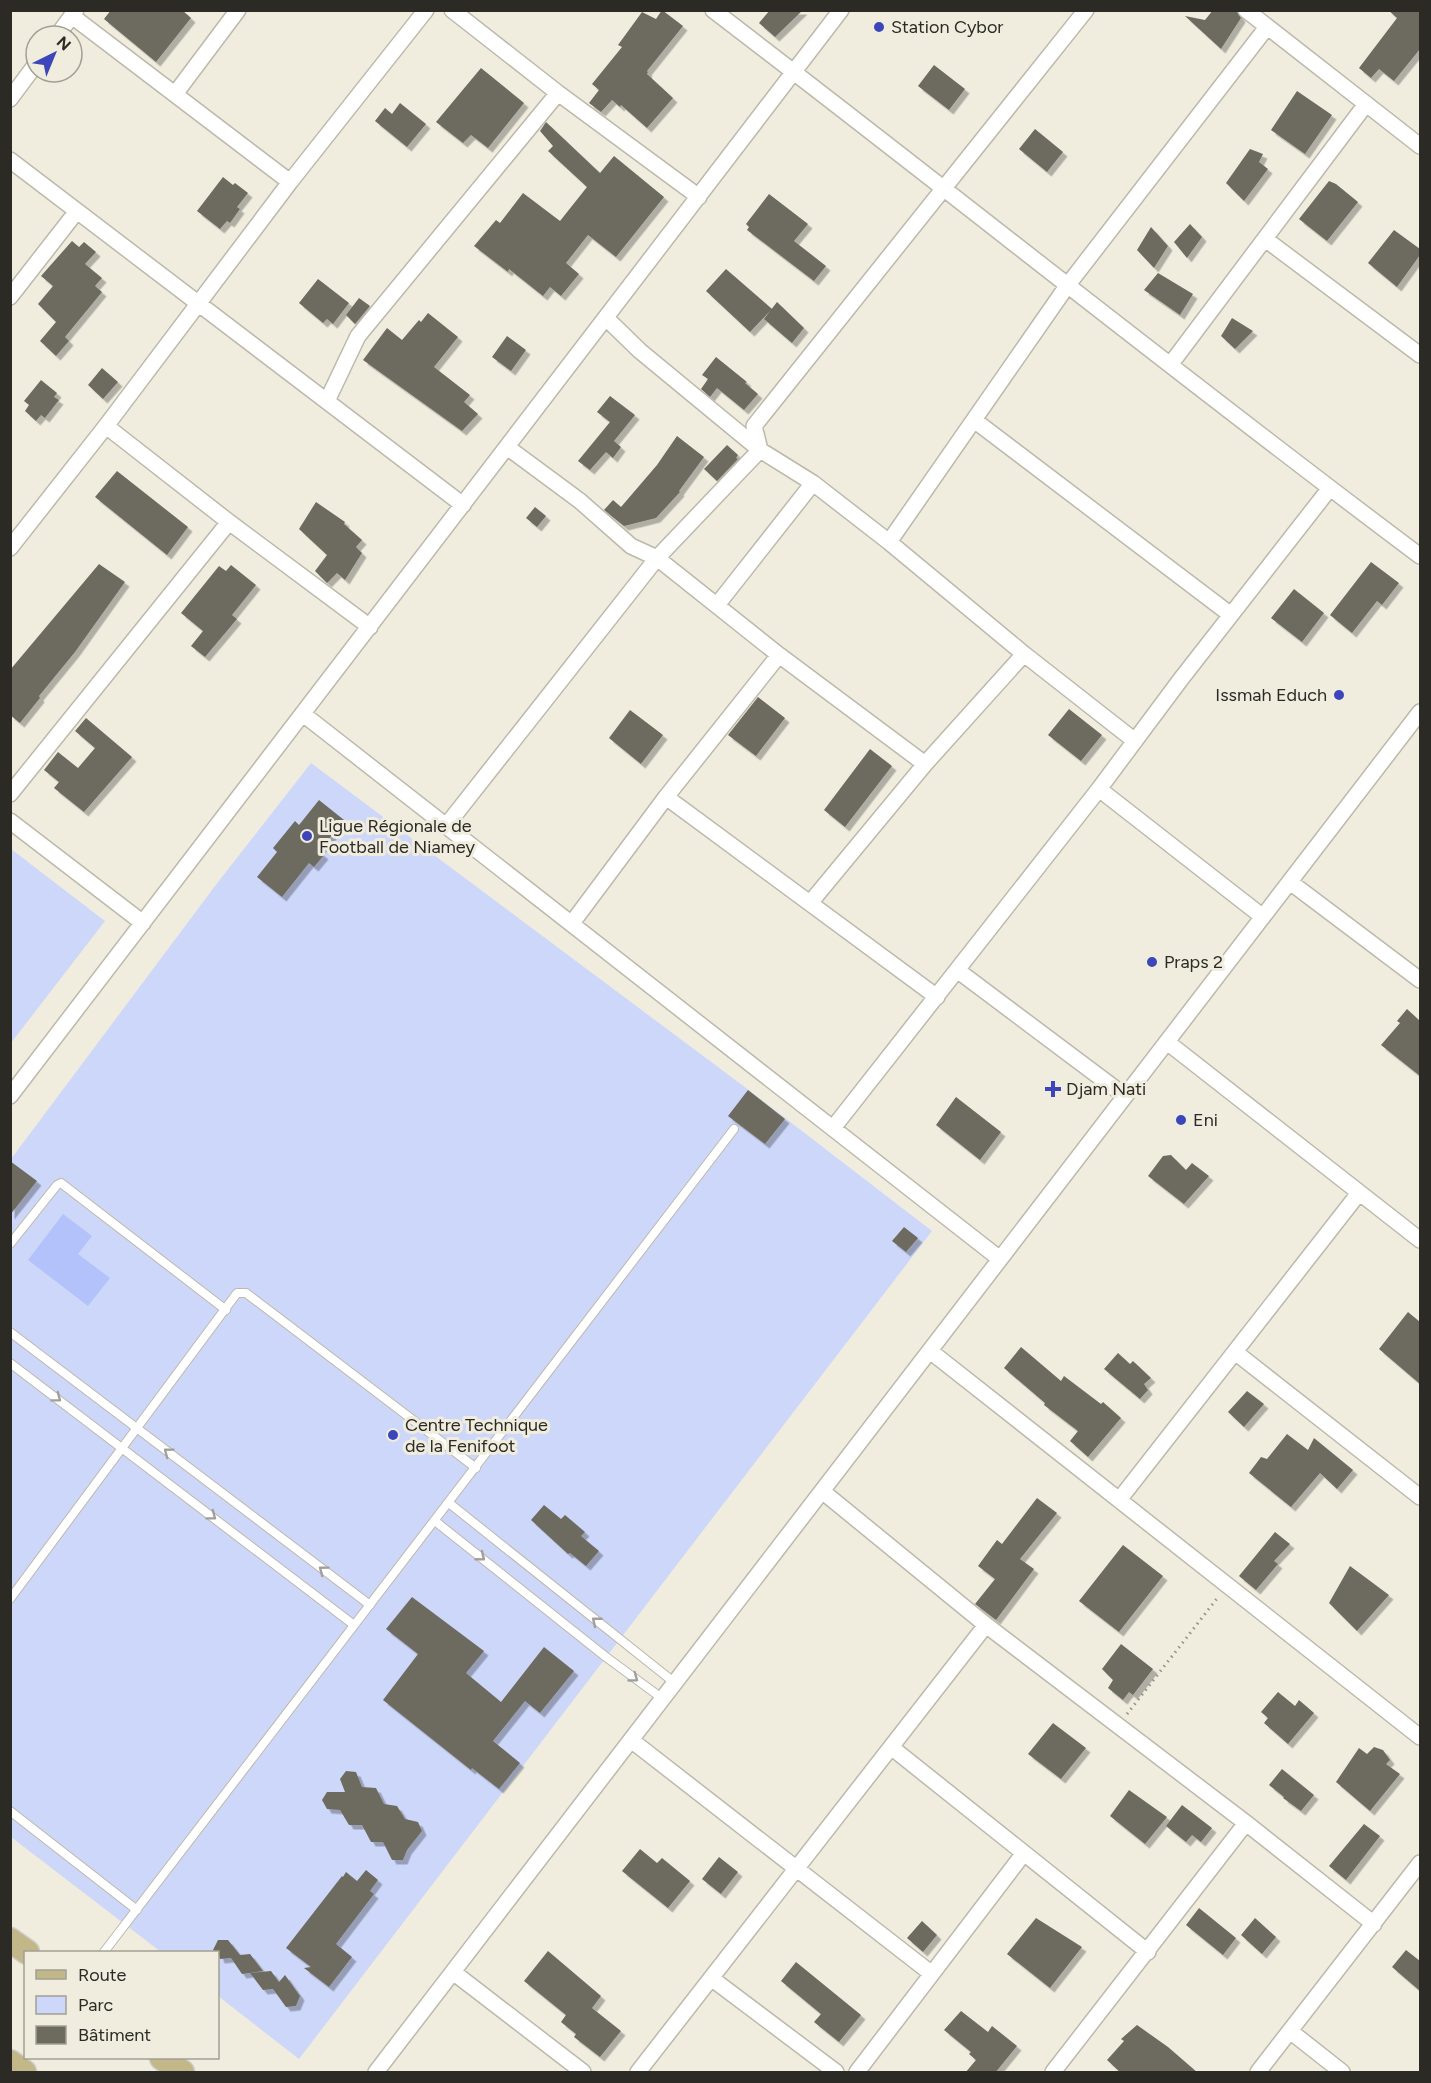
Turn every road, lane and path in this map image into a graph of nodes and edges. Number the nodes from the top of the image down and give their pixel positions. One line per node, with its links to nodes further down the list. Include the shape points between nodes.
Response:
1 (238, 10): 13 (street)
2 (426, 10): 18 (street)
3 (452, 10): 12 (street)
4 (714, 10): 10 (street)
5 (842, 10): 10 (street)
6 (1086, 10): 19 (street)
7 (1246, 10): 9 (street)
8 (74, 13): 13 (street)
9 (1267, 27): 15 (street); 23 (street)
10 (794, 72): 19 (street); 20 (street)
11 (24, 80): 14 (street)
12 (558, 93): 20 (street); 29 (street, via 358,336)
13 (175, 94): 18 (street)
14 (10, 99)
15 (1366, 104): 16 (street); 22 (street)
16 (1420, 146)
17 (10, 160): 21 (street)
18 (290, 182): 25 (street)
19 (944, 189): 23 (street); 33 (street, via 754,426)
20 (699, 197): 26 (street)
21 (77, 211): 24 (street); 25 (street)
22 (1265, 238): 27 (street); 28 (street)
23 (1067, 286): 28 (street); 30 (street)
24 (10, 297)
25 (199, 304): 29 (street); 31 (street)
26 (606, 318): 32 (street); 33 (street)
27 (1420, 355)
28 (1170, 365): 35 (street)
29 (327, 401): 36 (street)
30 (974, 420): 38 (street); 43 (street)
31 (106, 426): 37 (street); 39 (street)
32 (507, 447): 36 (street); 41 (street, via 580,501 631,546)
33 (760, 450): 34 (street); 41 (street)
34 (813, 483): 38 (street); 42 (street)
35 (1330, 488): 40 (street); 43 (street)
36 (463, 505): 44 (street)
37 (229, 522): 44 (street); 52 (street)
38 (889, 542): 45 (street)
39 (10, 549)
40 (1420, 556)
41 (657, 558): 42 (street); 55 (street)
42 (717, 606): 46 (street)
43 (1231, 615): 49 (street)
44 (370, 627): 48 (street)
45 (1024, 654): 49 (street); 50 (street)
46 (779, 655): 50 (street); 53 (street)
47 (1420, 712): 56 (street)
48 (303, 714): 55 (street); 59 (street)
49 (1135, 741): 51 (street)
50 (925, 764): 57 (street)
51 (1099, 789): 58 (street); 61 (street)
52 (10, 794)
53 (666, 797): 57 (street); 60 (street)
54 (10, 821): 59 (street)
55 (446, 826): 60 (street)
56 (1290, 882): 58 (street); 62 (street)
57 (810, 903): 63 (street)
58 (1263, 917): 64 (street)
59 (143, 923): 65 (street)
60 (572, 923): 67 (street)
61 (957, 970): 63 (street); 66 (street)
62 (1420, 980)
63 (937, 997): 67 (street)
64 (1167, 1042): 66 (street); 69 (street)
65 (10, 1096)
66 (1125, 1096): 72 (street)
67 (833, 1128): 72 (street)
68 (734, 1129): 80 (lane)
69 (1359, 1192): 70 (street); 76 (street)
70 (1420, 1240)
71 (10, 1245): 73 (lane, via 61,1183)
72 (1000, 1259): 75 (street)
73 (226, 1310): 78 (lane); 80 (lane, via 237,1293 246,1293)
74 (10, 1332): 78 (lane)
75 (930, 1351): 81 (street); 83 (street)
76 (1235, 1352): 82 (street); 83 (street)
77 (10, 1363): 79 (lane, one-way to 79)
78 (138, 1429): 79 (lane); 88 (lane, one-way to 78)
79 (123, 1449): 87 (lane); 89 (lane, one-way to 89)
80 (476, 1468): 84 (lane)
81 (822, 1491): 90 (street); 91 (street)
82 (1420, 1497)
83 (1119, 1500): 86 (street)
84 (449, 1503): 85 (lane); 91 (lane, one-way to 84)
85 (435, 1521): 88 (lane); 92 (lane, one-way to 92)
86 (1227, 1585): 93 (path); 94 (street)
87 (10, 1599)
88 (370, 1605): 89 (lane)
89 (354, 1625): 102 (lane)
90 (986, 1625): 93 (street); 96 (street)
91 (675, 1683): 92 (street)
92 (663, 1699): 95 (street)
93 (1118, 1726): 98 (street)
94 (1420, 1737)
95 (631, 1740): 101 (street); 108 (street)
96 (891, 1748): 99 (street); 101 (street)
97 (10, 1811): 102 (lane)
98 (1246, 1823): 103 (street); 107 (street)
99 (1024, 1853): 107 (street); 109 (street)
100 (1420, 1863): 103 (street)
101 (797, 1868): 109 (street); 110 (street)
102 (137, 1910): 106 (lane)
103 (1374, 1924): 111 (street)
104 (10, 1940): 105 (main road)
105 (24, 1951)
106 (106, 1951)
107 (1148, 1952): 121 (street)
108 (453, 1972): 114 (street); 117 (street)
109 (932, 1974): 120 (street)
110 (711, 1978): 118 (street); 119 (street)
111 (1290, 2031): 122 (street); 123 (street)
112 (163, 2059): 116 (main road)
113 (10, 2062): 115 (main road)
114 (378, 2072)
115 (24, 2073)
116 (182, 2073)
117 (583, 2073)
118 (638, 2073)
119 (836, 2073)
120 (857, 2073)
121 (1053, 2073)
122 (1258, 2073)
123 (1342, 2073)

